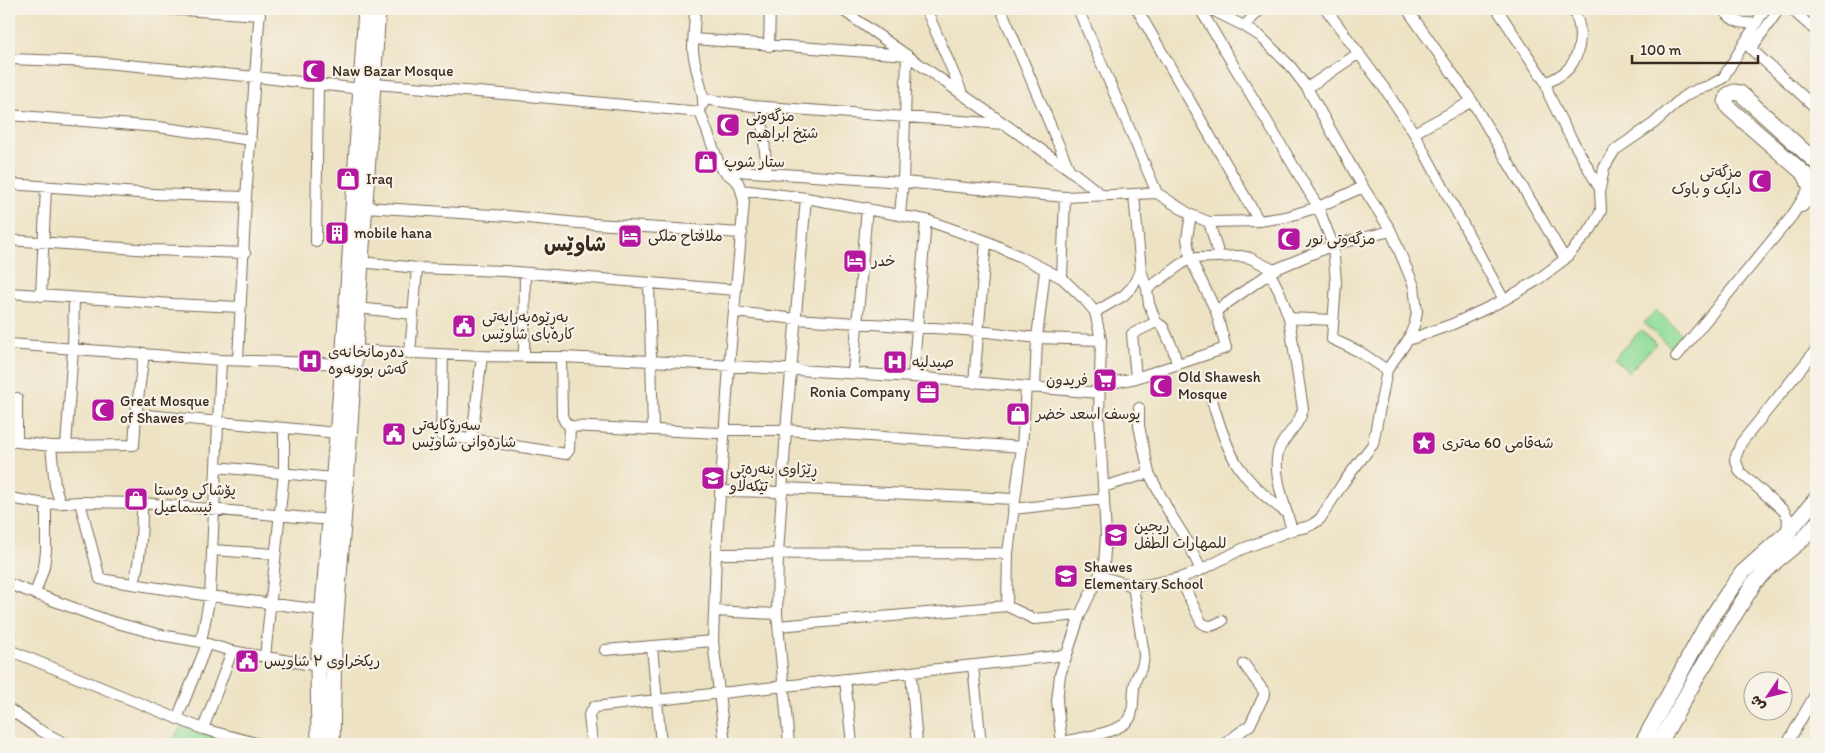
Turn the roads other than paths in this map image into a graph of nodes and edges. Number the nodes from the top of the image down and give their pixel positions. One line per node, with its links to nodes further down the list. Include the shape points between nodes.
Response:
1 (167, 9): 22 (street)
2 (366, 9): 34 (street)
3 (378, 9): 34 (street)
4 (695, 9): 26 (street)
5 (770, 9): 27 (street)
6 (926, 9): 36 (street)
7 (1001, 9): 49 (street)
8 (1078, 9): 59 (street)
9 (1137, 9): 73 (street)
10 (1200, 9): 67 (street)
11 (1210, 9): 24 (street)
12 (1261, 9): 24 (street)
13 (1326, 9): 28 (street)
14 (1408, 9): 38 (street)
15 (1497, 9): 32 (street)
16 (1572, 9): 32 (street, via 1580,28 1577,52 1569,68)
17 (1724, 9): 23 (street, via 1737,22)
18 (1766, 9): 23 (street)
19 (1779, 9): 40 (street, via 1751,49)
20 (1791, 9): 25 (street)
21 (846, 10): 29 (street)
22 (260, 12): 31 (street)
23 (1756, 23): 57 (street, via 1723,78 1684,97 1654,124 1615,150 1604,168)
24 (1244, 26): 35 (street, via 1275,50)
25 (1816, 31)
26 (694, 38): 27 (street); 37 (street, via 693,50)
27 (770, 46): 29 (street)
28 (1359, 53): 35 (street); 45 (street)
29 (907, 55): 36 (street); 43 (street)
30 (9, 59): 31 (street, via 94,62)
31 (256, 77): 33 (street); 46 (street)
32 (1546, 83): 57 (street, via 1562,122)
33 (318, 85): 34 (street); 80 (street)
34 (367, 87): 41 (street, via 516,95); 66 (street); 123 (street)
35 (1307, 88): 56 (street)
36 (963, 95): 44 (street)
37 (704, 99): 39 (street); 41 (street)
38 (1472, 101): 45 (street); 85 (street)
39 (761, 107): 43 (street); 51 (street)
40 (1816, 108)
41 (700, 112): 48 (street)
42 (9, 115): 46 (street)
43 (904, 117): 44 (street); 52 (street)
44 (1004, 124): 49 (street)
45 (1414, 134): 99 (street)
46 (251, 140): 63 (street)
47 (1816, 162): 50 (street, via 1740,93 1728,95 1726,102 1729,108)
48 (721, 170): 51 (street); 58 (street, via 738,182)
49 (1070, 170): 60 (street)
50 (1800, 170): 54 (street); 71 (street, via 1807,192)
51 (767, 173): 52 (street)
52 (903, 182): 65 (street); 69 (street)
53 (9, 184): 55 (street)
54 (1816, 184)
55 (46, 187): 63 (street); 79 (street)
56 (1363, 187): 67 (street); 75 (street)
57 (1600, 189): 85 (street, via 1601,211)
58 (742, 190): 64 (street); 76 (street)
59 (1157, 193): 61 (street); 70 (street)
60 (1102, 195): 61 (street); 65 (street)
61 (1134, 195): 89 (street)
62 (1816, 196): 71 (street)
63 (246, 197): 82 (street)
64 (806, 198): 68 (street); 107 (street)
65 (1065, 198): 92 (street)
66 (365, 207): 76 (street); 86 (street)
67 (1318, 207): 73 (street); 81 (street)
68 (867, 208): 69 (street); 109 (street)
69 (900, 215): 72 (street)
70 (1191, 215): 74 (street); 84 (street, via 1187,238)
71 (1792, 216): 126 (street)
72 (926, 220): 78 (street); 111 (street)
73 (1259, 221): 74 (street)
74 (1209, 222): 83 (street)
75 (1391, 231): 81 (street); 115 (street, via 1417,300 1415,323)
76 (742, 232): 95 (street)
77 (9, 240): 79 (street)
78 (986, 241): 88 (street); 112 (street)
79 (43, 242): 82 (street); 97 (street)
80 (316, 242)
81 (1333, 245): 90 (street); 108 (street, via 1336,283)
82 (245, 253): 100 (street)
83 (1219, 256): 84 (street); 90 (street, via 1250,258)
84 (1190, 258): 94 (street); 102 (street)
85 (1565, 259): 99 (street)
86 (361, 262): 87 (street); 101 (street)
87 (417, 268): 91 (street); 105 (street)
88 (1045, 270): 92 (street); 113 (street)
89 (1141, 270): 94 (street); 104 (street, via 1123,296)
90 (1272, 272): 102 (street); 106 (street)
91 (525, 273): 93 (street); 124 (street)
92 (1062, 278): 104 (street)
93 (649, 284): 95 (street); 129 (street)
94 (1147, 289): 110 (street, via 1148,304)
95 (736, 290): 103 (street)
96 (9, 294): 97 (street)
97 (41, 296): 98 (street)
98 (74, 298): 100 (street); 117 (street)
99 (1504, 300): 115 (street, via 1453,324)
100 (240, 307): 128 (street)
101 (358, 308): 105 (street); 123 (street)
102 (1216, 310): 130 (street, via 1226,348)
103 (735, 312): 107 (street); 131 (street)
104 (1095, 312): 114 (street)
105 (413, 314): 120 (street)
106 (1289, 318): 108 (street); 173 (street, via 1303,409 1279,450 1277,468)
107 (796, 319): 109 (street); 132 (street)
108 (1333, 320): 133 (street, via 1332,339)
109 (856, 322): 111 (street); 134 (street)
110 (1156, 322): 130 (street, via 1163,327); 136 (street, via 1132,334)
111 (918, 327): 112 (street); 135 (street)
112 (979, 331): 113 (street); 137 (street)
113 (1037, 338): 114 (street); 138 (street)
114 (1101, 340): 139 (street)
115 (1408, 340): 133 (street)
116 (9, 344): 117 (street)
117 (73, 349): 119 (street); 154 (street)
118 (1816, 350): 163 (street, via 1738,450 1736,459 1740,472)
119 (144, 353): 127 (street); 143 (street)
120 (410, 353): 121 (street); 123 (street)
121 (443, 355): 122 (street); 151 (street, via 441,435)
122 (482, 356): 124 (street); 151 (street)
123 (349, 357): 128 (street); 150 (street); 223 (street, via 335,625)
124 (524, 357): 125 (street)
125 (562, 357): 129 (street); 145 (street, via 562,416)
126 (1676, 357)
127 (221, 360): 128 (street); 144 (street)
128 (238, 360)
129 (651, 361): 131 (street); 147 (street)
130 (1177, 364): 136 (street)
131 (729, 366): 132 (street); 148 (street)
132 (790, 370): 134 (street); 149 (street)
133 (1387, 370): 177 (street, via 1372,444 1320,519 1307,527)
134 (853, 373): 135 (street)
135 (912, 377): 137 (street)
136 (1136, 378): 139 (street)
137 (974, 383): 138 (street)
138 (1031, 388): 139 (street); 155 (street)
139 (1100, 389): 160 (street, via 1098,416)
140 (18, 398): 152 (street)
141 (1212, 400): 173 (street, via 1221,431 1239,468 1266,498)
142 (1139, 408): 158 (street, via 1139,426)
143 (136, 414): 144 (street); 154 (street, via 134,446)
144 (218, 422): 146 (street); 156 (street)
145 (570, 426): 147 (street); 151 (street, via 566,454)
146 (284, 428): 150 (street); 157 (street)
147 (654, 429): 148 (street, via 719,433)
148 (726, 430): 149 (street); 161 (street)
149 (786, 430): 155 (street); 162 (street)
150 (337, 433): 159 (street)
151 (471, 439)
152 (13, 442): 153 (street)
153 (51, 446): 154 (street); 166 (street)
154 (66, 446)
155 (1022, 447): 171 (street)
156 (216, 467): 157 (street); 172 (street)
157 (284, 473): 159 (street); 174 (street)
158 (1149, 473): 160 (street); 184 (street)
159 (333, 478): 175 (street)
160 (1103, 487): 165 (street)
161 (720, 490): 162 (street); 182 (street)
162 (783, 490): 171 (street); 183 (street)
163 (1765, 494): 169 (street, via 1792,511 1802,511); 178 (street, via 1787,515)
164 (9, 498): 170 (street)
165 (1104, 499): 171 (street); 185 (street, via 1106,535)
166 (60, 502): 167 (street); 170 (street)
167 (80, 502): 168 (street); 187 (street, via 100,578)
168 (142, 503): 172 (street); 187 (street, via 142,545)
169 (1814, 503): 178 (street)
170 (46, 504): 190 (street, via 44,568)
171 (1013, 504): 180 (street)
172 (214, 509): 174 (street); 179 (street)
173 (1288, 513): 177 (street)
174 (280, 516): 175 (street); 181 (street)
175 (330, 520): 196 (street)
176 (1815, 529): 193 (street, via 1764,572)
177 (1292, 530): 184 (street, via 1242,549)
178 (1786, 534): 191 (street, via 1743,572)
179 (212, 550): 181 (street); 192 (street)
180 (1008, 553): 183 (street); 195 (street)
181 (275, 554): 194 (street)
182 (716, 554): 183 (street); 197 (street)
183 (778, 554): 198 (street)
184 (1201, 570): 186 (street)
185 (1100, 576): 189 (street); 199 (street)
186 (1180, 578): 189 (street); 200 (street, via 1201,622 1210,627)
187 (134, 583): 192 (street)
188 (9, 584): 190 (street)
189 (1133, 586): 225 (street, via 1144,665 1136,680 1130,717 1114,730)
190 (35, 594): 203 (street, via 106,620)
191 (1727, 594): 193 (street, via 1714,621 1717,627 1723,626); 207 (street)
192 (210, 596): 194 (street); 203 (street)
193 (1743, 602): 211 (street)
194 (272, 604): 196 (street); 210 (street)
195 (1007, 606): 199 (street, via 1034,619); 201 (street)
196 (322, 610): 213 (street)
197 (714, 611): 198 (street); 202 (street)
198 (777, 614): 201 (street)
199 (1080, 615): 209 (street)
200 (1222, 620)
201 (778, 626): 217 (street)
202 (713, 641): 204 (street); 218 (street)
203 (204, 643): 208 (street); 222 (street)
204 (652, 647): 206 (street); 220 (street)
205 (9, 650): 222 (street)
206 (605, 650)
207 (1693, 650): 211 (street, via 1704,638 1711,636 1713,640); 238 (street)
208 (232, 651): 210 (street); 224 (street)
209 (1066, 655): 214 (street); 225 (street, via 1056,701)
210 (265, 657): 213 (street)
211 (1707, 660): 239 (street)
212 (1244, 664): 237 (street, via 1265,693 1250,725)
213 (318, 666): 223 (street)
214 (972, 666): 215 (street); 236 (street)
215 (911, 673): 216 (street); 235 (street)
216 (845, 679): 217 (street); 234 (street)
217 (784, 686): 218 (street); 233 (street)
218 (720, 692): 220 (street); 232 (street)
219 (1816, 693): 240 (street)
220 (657, 700): 230 (street, via 594,707 589,715); 231 (street)
221 (9, 709): 226 (street)
222 (178, 719): 224 (street)
223 (325, 723): 228 (street); 229 (street)
224 (203, 730): 227 (street)
225 (1062, 743)
226 (66, 744)
227 (260, 744)
228 (319, 744)
229 (332, 744)
230 (592, 744)
231 (661, 744)
232 (725, 744)
233 (790, 744)
234 (852, 744)
235 (917, 744)
236 (981, 744)
237 (1224, 744)
238 (1642, 744)
239 (1659, 744)
240 (1787, 744)

